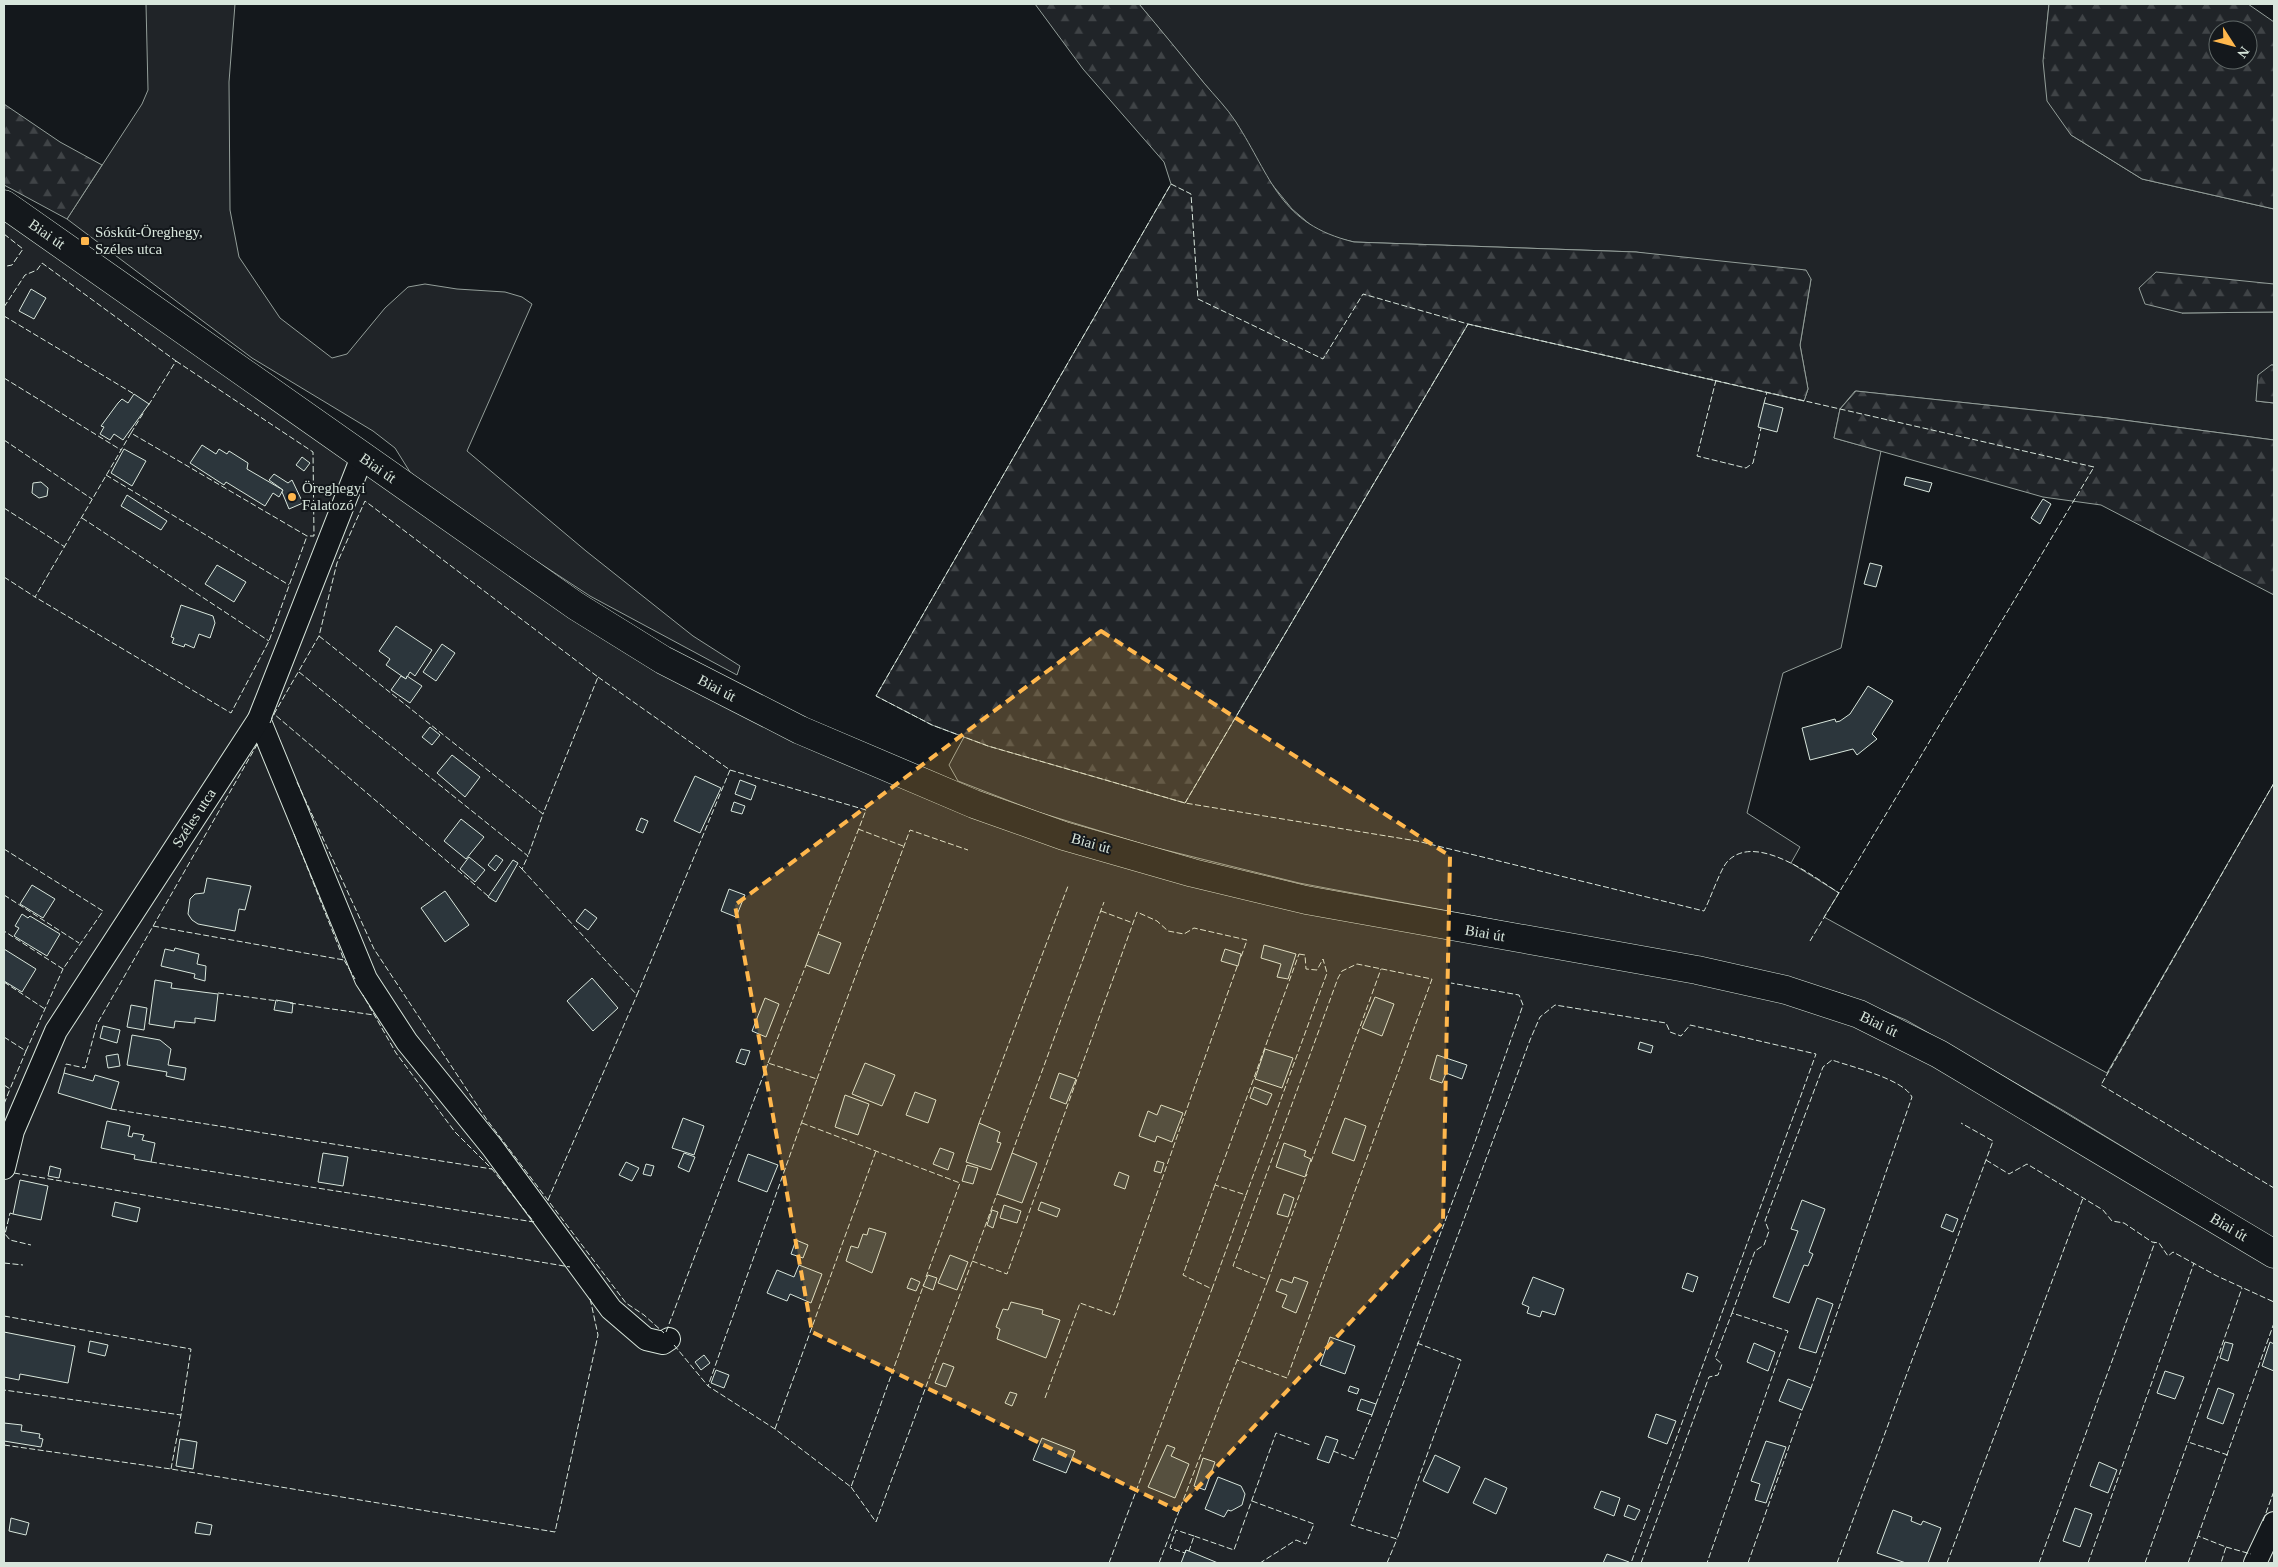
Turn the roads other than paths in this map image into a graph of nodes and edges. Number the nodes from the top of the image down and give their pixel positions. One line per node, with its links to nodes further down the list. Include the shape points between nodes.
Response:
1 (4, 204): 2 (main road, Biai út)
2 (362, 457): 3 (street, Széles utca); 5 (main road, Biai út, via 576,606 663,660 800,730 974,804 1064,836 1174,868 1306,900 1698,970 1786,990 1859,1014 1939,1054)
3 (258, 719): 4 (street, Széles utca, via 56,1031 14,1131); 6 (street, via 366,979 407,1042 523,1188 611,1309 646,1339 663,1343)
4 (4, 1168)
5 (2274, 1254)
6 (669, 1339)
7 (2274, 1523): 8 (street)
8 (2255, 1563)

